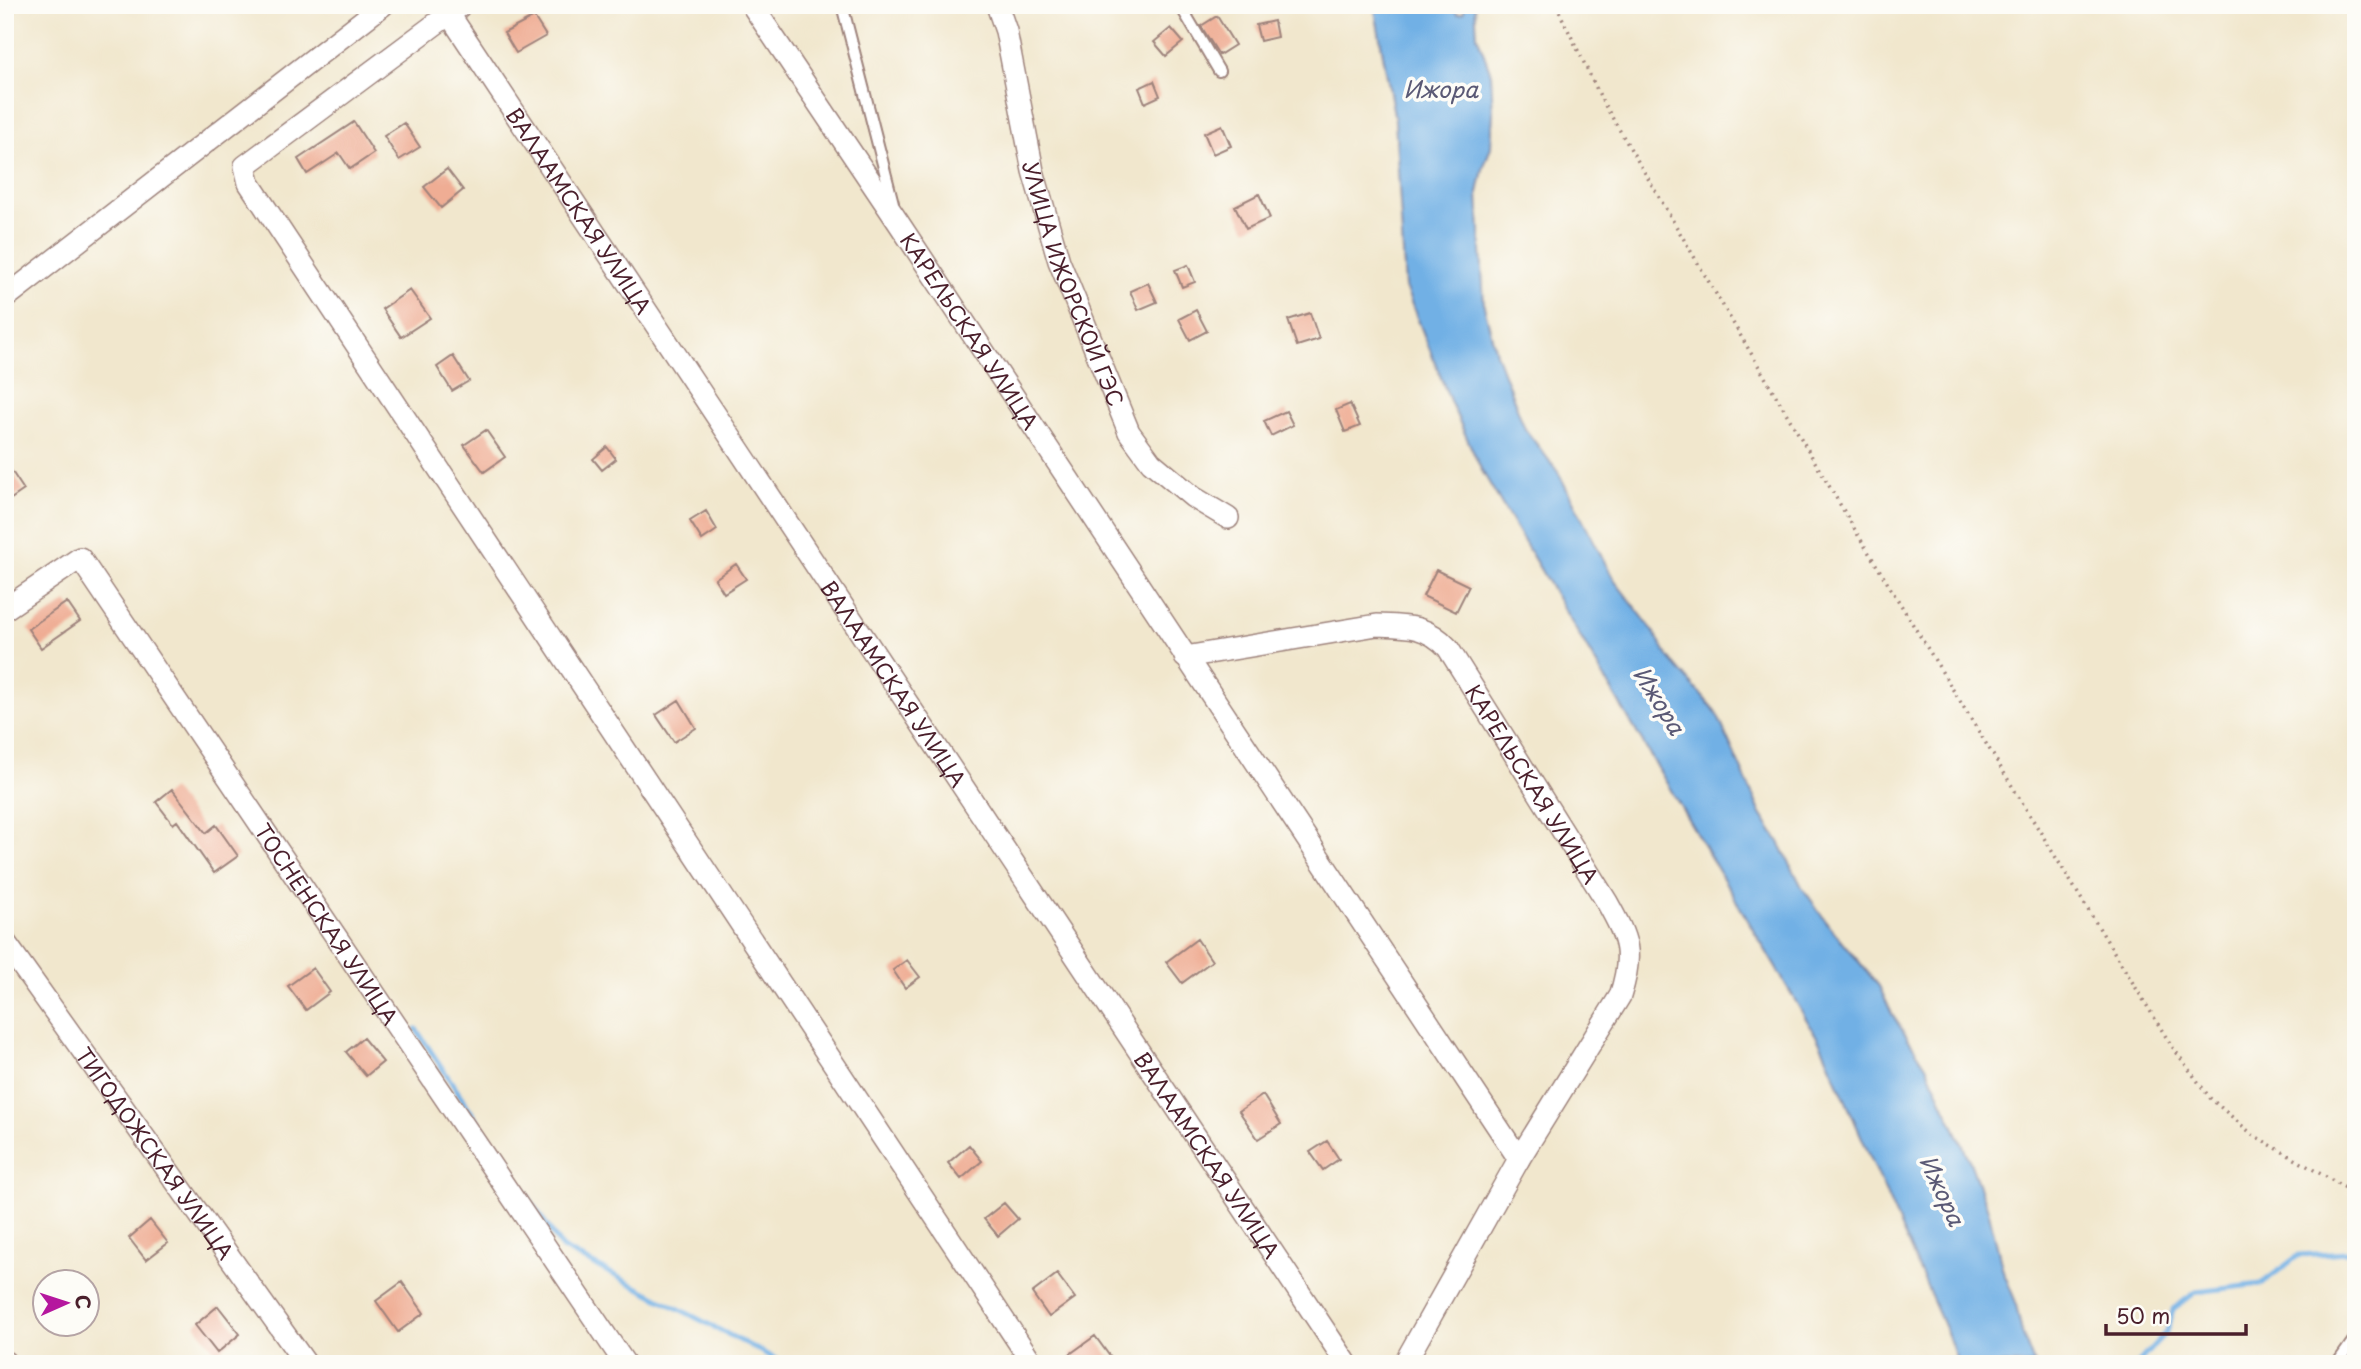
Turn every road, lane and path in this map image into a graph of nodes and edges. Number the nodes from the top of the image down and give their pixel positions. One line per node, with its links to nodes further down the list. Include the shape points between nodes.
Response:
1 (383, 5): 10 (street)
2 (752, 5): 9 (street, КАРЕЛЬСКАЯ УЛИЦА)
3 (842, 5): 9 (lane)
4 (998, 5): 11 (street, УЛИЦА ИЖОРСКОЙ ГЭС, via 1059,261 1129,432 1151,462 1193,497)
5 (1180, 5): 8 (lane)
6 (1556, 5): 16 (path, via 1603,102 1850,523 2171,1045 2210,1098 2253,1135)
7 (455, 10): 20 (street, via 245,166 249,183); 21 (street, ВАЛААМСКАЯ УЛИЦА)
8 (1219, 71)
9 (898, 222): 13 (street, КАРЕЛЬСКАЯ УЛИЦА)
10 (5, 298)
11 (1228, 517)
12 (5, 609): 19 (street, ТОСНЕНСКАЯ УЛИЦА, via 80,558)
13 (1185, 657): 15 (street, КАРЕЛЬСКАЯ УЛИЦА); 15 (street, КАРЕЛЬСКАЯ УЛИЦА, via 1377,625 1423,629 1448,648 1607,902 1625,933 1629,955 1620,996)
14 (5, 942): 18 (street, ТИГОДОЖСКАЯ УЛИЦА)
15 (1519, 1159): 22 (street, КАРЕЛЬСКАЯ УЛИЦА)
16 (2356, 1194)
17 (2356, 1337): 23 (lane)
18 (306, 1364)
19 (625, 1364)
20 (1033, 1364)
21 (1347, 1364)
22 (1404, 1364)
23 (2337, 1364)

